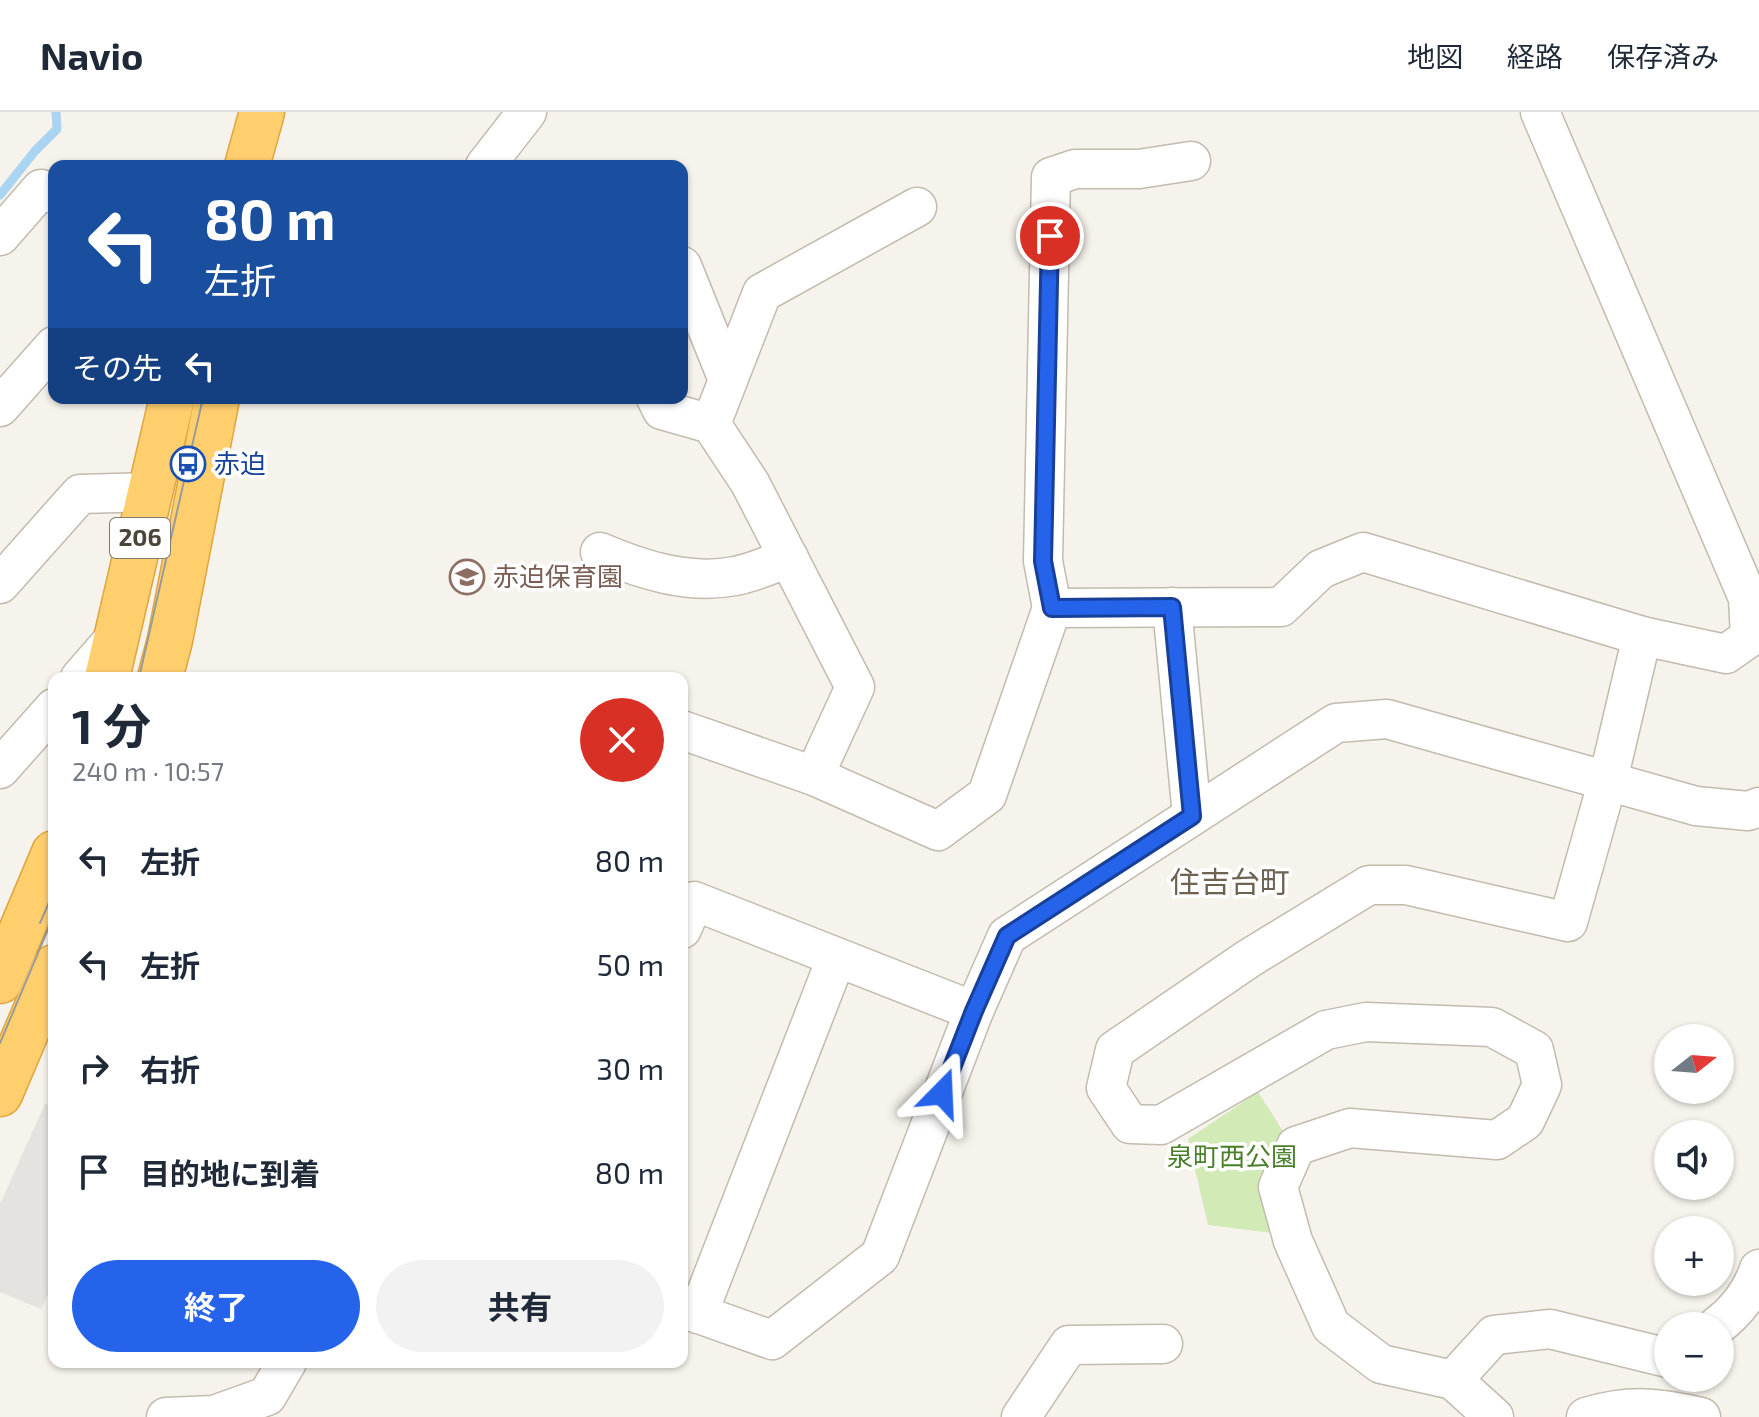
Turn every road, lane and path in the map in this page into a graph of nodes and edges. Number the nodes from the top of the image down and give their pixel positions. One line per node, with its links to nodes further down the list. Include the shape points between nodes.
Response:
1 (262, 112): 4 (highway)
2 (527, 112): 5 (street)
3 (1540, 112): 24 (street, via 1748,598 1750,637 1726,654)
4 (249, 160)
5 (495, 160)
6 (1191, 161): 23 (street, via 1139,169 1075,169 1051,177 1043,561)
7 (48, 192): 9 (street, via 41,189)
8 (917, 207): 12 (street, via 762,293)
9 (0, 236)
10 (688, 281): 12 (street)
11 (48, 353): 16 (street)
12 (728, 380): 17 (street)
13 (171, 404): 18 (highway, 206)
14 (221, 404): 27 (highway, 206)
15 (659, 404): 17 (street, via 662,410)
16 (0, 407)
17 (711, 424): 20 (street, via 750,483)
18 (152, 492): 21 (street, via 80,494); 25 (highway, 206)
19 (600, 552): 20 (street, via 632,566 702,580 736,576)
20 (789, 558): 31 (street, via 855,687)
21 (0, 584)
22 (1172, 607): 23 (street); 24 (street, via 1281,607 1321,569 1363,552); 34 (street)
23 (1052, 608): 31 (street, via 987,795 938,831)
24 (1642, 636): 32 (street)
25 (111, 659): 26 (street)
26 (90, 672)
27 (162, 672)
28 (48, 715): 30 (street)
29 (688, 732): 31 (street)
30 (0, 769)
31 (814, 776)
32 (1608, 780): 33 (street, via 1696,806 1748,811); 34 (street, via 1387,719 1336,723); 51 (street, via 1568,922 1406,885 1369,885 1115,1050 1106,1088 1130,1124 1161,1125 1326,1030 1366,1022 1492,1027 1534,1050 1542,1085 1525,1121 1497,1140 1350,1128 1296,1146 1278,1187 1293,1241 1331,1326 1381,1364)
33 (1759, 807)
34 (1192, 816): 41 (street, via 1007,936)
35 (48, 863): 37 (highway)
36 (688, 915): 38 (street, via 694,901)
37 (9, 929): 39 (highway)
38 (836, 959): 41 (street); 44 (street)
39 (0, 981)
40 (48, 981): 42 (highway)
41 (974, 1011): 44 (street, via 880,1256 772,1340)
42 (0, 1094)
43 (1759, 1269): 45 (street)
44 (690, 1311)
45 (1734, 1313)
46 (1759, 1321): 47 (street)
47 (1734, 1333)
48 (1163, 1344): 54 (street, via 1069,1345)
49 (1654, 1355): 51 (street, via 1550,1329 1494,1335)
50 (283, 1368): 53 (street, via 267,1396 214,1415)
51 (1453, 1380): 55 (street)
52 (1666, 1393): 56 (street); 57 (street)
53 (166, 1417)
54 (1021, 1417)
55 (1494, 1417)
56 (1586, 1417)
57 (1701, 1417)

